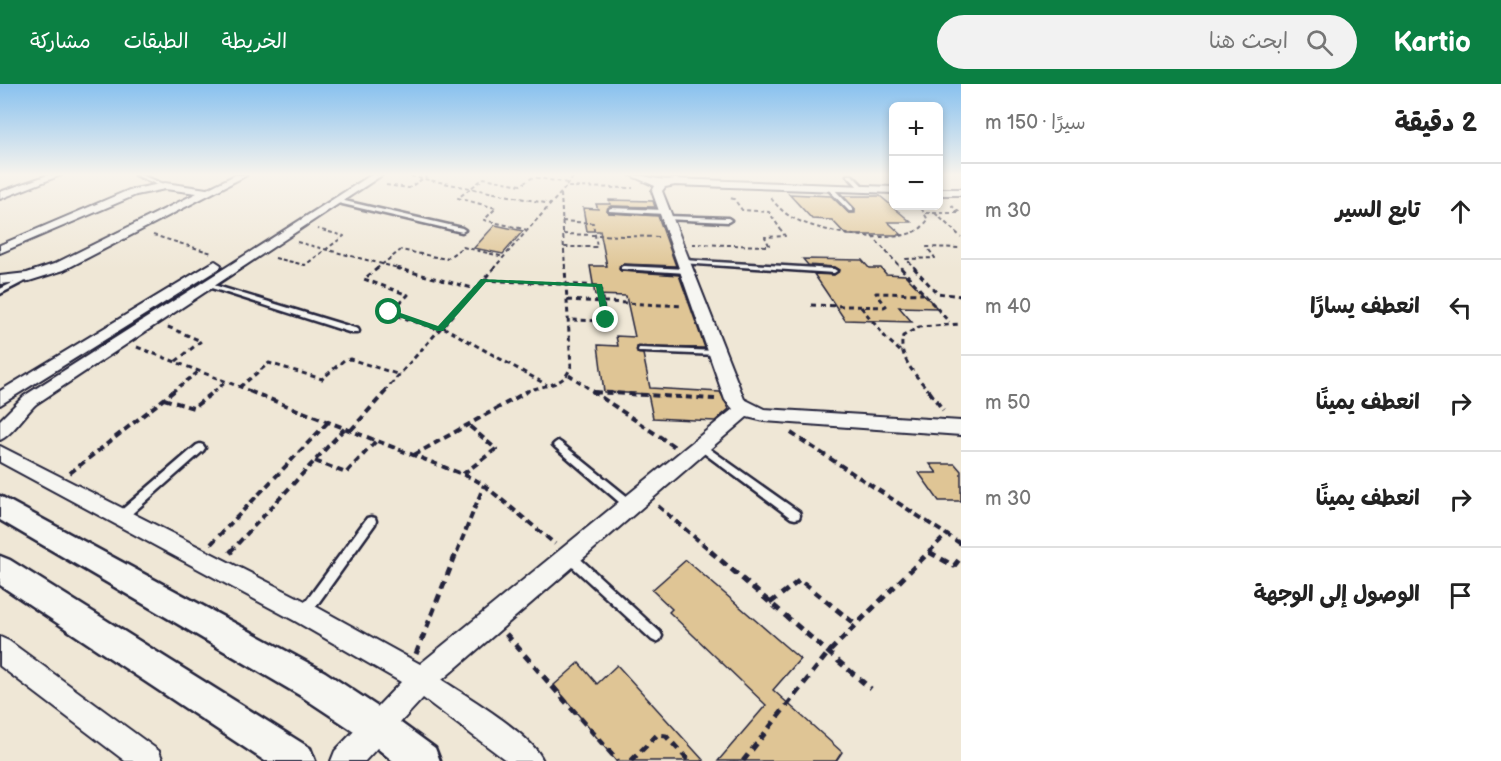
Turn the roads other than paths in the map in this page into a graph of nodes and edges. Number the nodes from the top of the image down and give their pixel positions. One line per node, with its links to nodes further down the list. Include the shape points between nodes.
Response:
1 (97, 207): 13 (street)
2 (179, 207): 17 (street, via 59,267)
3 (316, 207): 24 (street)
4 (327, 207): 19 (street)
5 (360, 207): 12 (lane)
6 (664, 207): 10 (street)
7 (848, 207): 9 (lane)
8 (611, 210): 10 (lane)
9 (851, 210)
10 (666, 215): 11 (lane); 14 (street)
11 (728, 220)
12 (462, 230)
13 (0, 249)
14 (685, 266): 15 (lane); 16 (lane); 23 (street)
15 (624, 268)
16 (834, 271)
17 (29, 277): 18 (street); 20 (lane)
18 (0, 280)
19 (207, 285): 21 (lane); 27 (street, via 30,400)
20 (0, 292)
21 (356, 331)
22 (642, 350): 23 (lane)
23 (718, 353): 25 (street)
24 (0, 399)
25 (748, 408): 26 (street); 30 (street)
26 (958, 428)
27 (0, 433)
28 (558, 445): 32 (lane)
29 (200, 448): 35 (lane)
30 (695, 451): 32 (street); 34 (lane)
31 (0, 453): 35 (street)
32 (637, 500): 37 (street)
33 (0, 507): 43 (street, via 313,684)
34 (795, 515)
35 (122, 516): 39 (street)
36 (371, 521): 39 (lane)
37 (569, 556): 40 (lane); 42 (street, via 494,620)
38 (0, 569): 45 (street)
39 (304, 613): 42 (street)
40 (656, 636)
41 (0, 650): 44 (street)
42 (416, 676): 43 (street); 48 (street)
43 (378, 727): 46 (street); 47 (street)
44 (149, 761)
45 (297, 761)
46 (345, 761)
47 (422, 761)
48 (529, 761)

